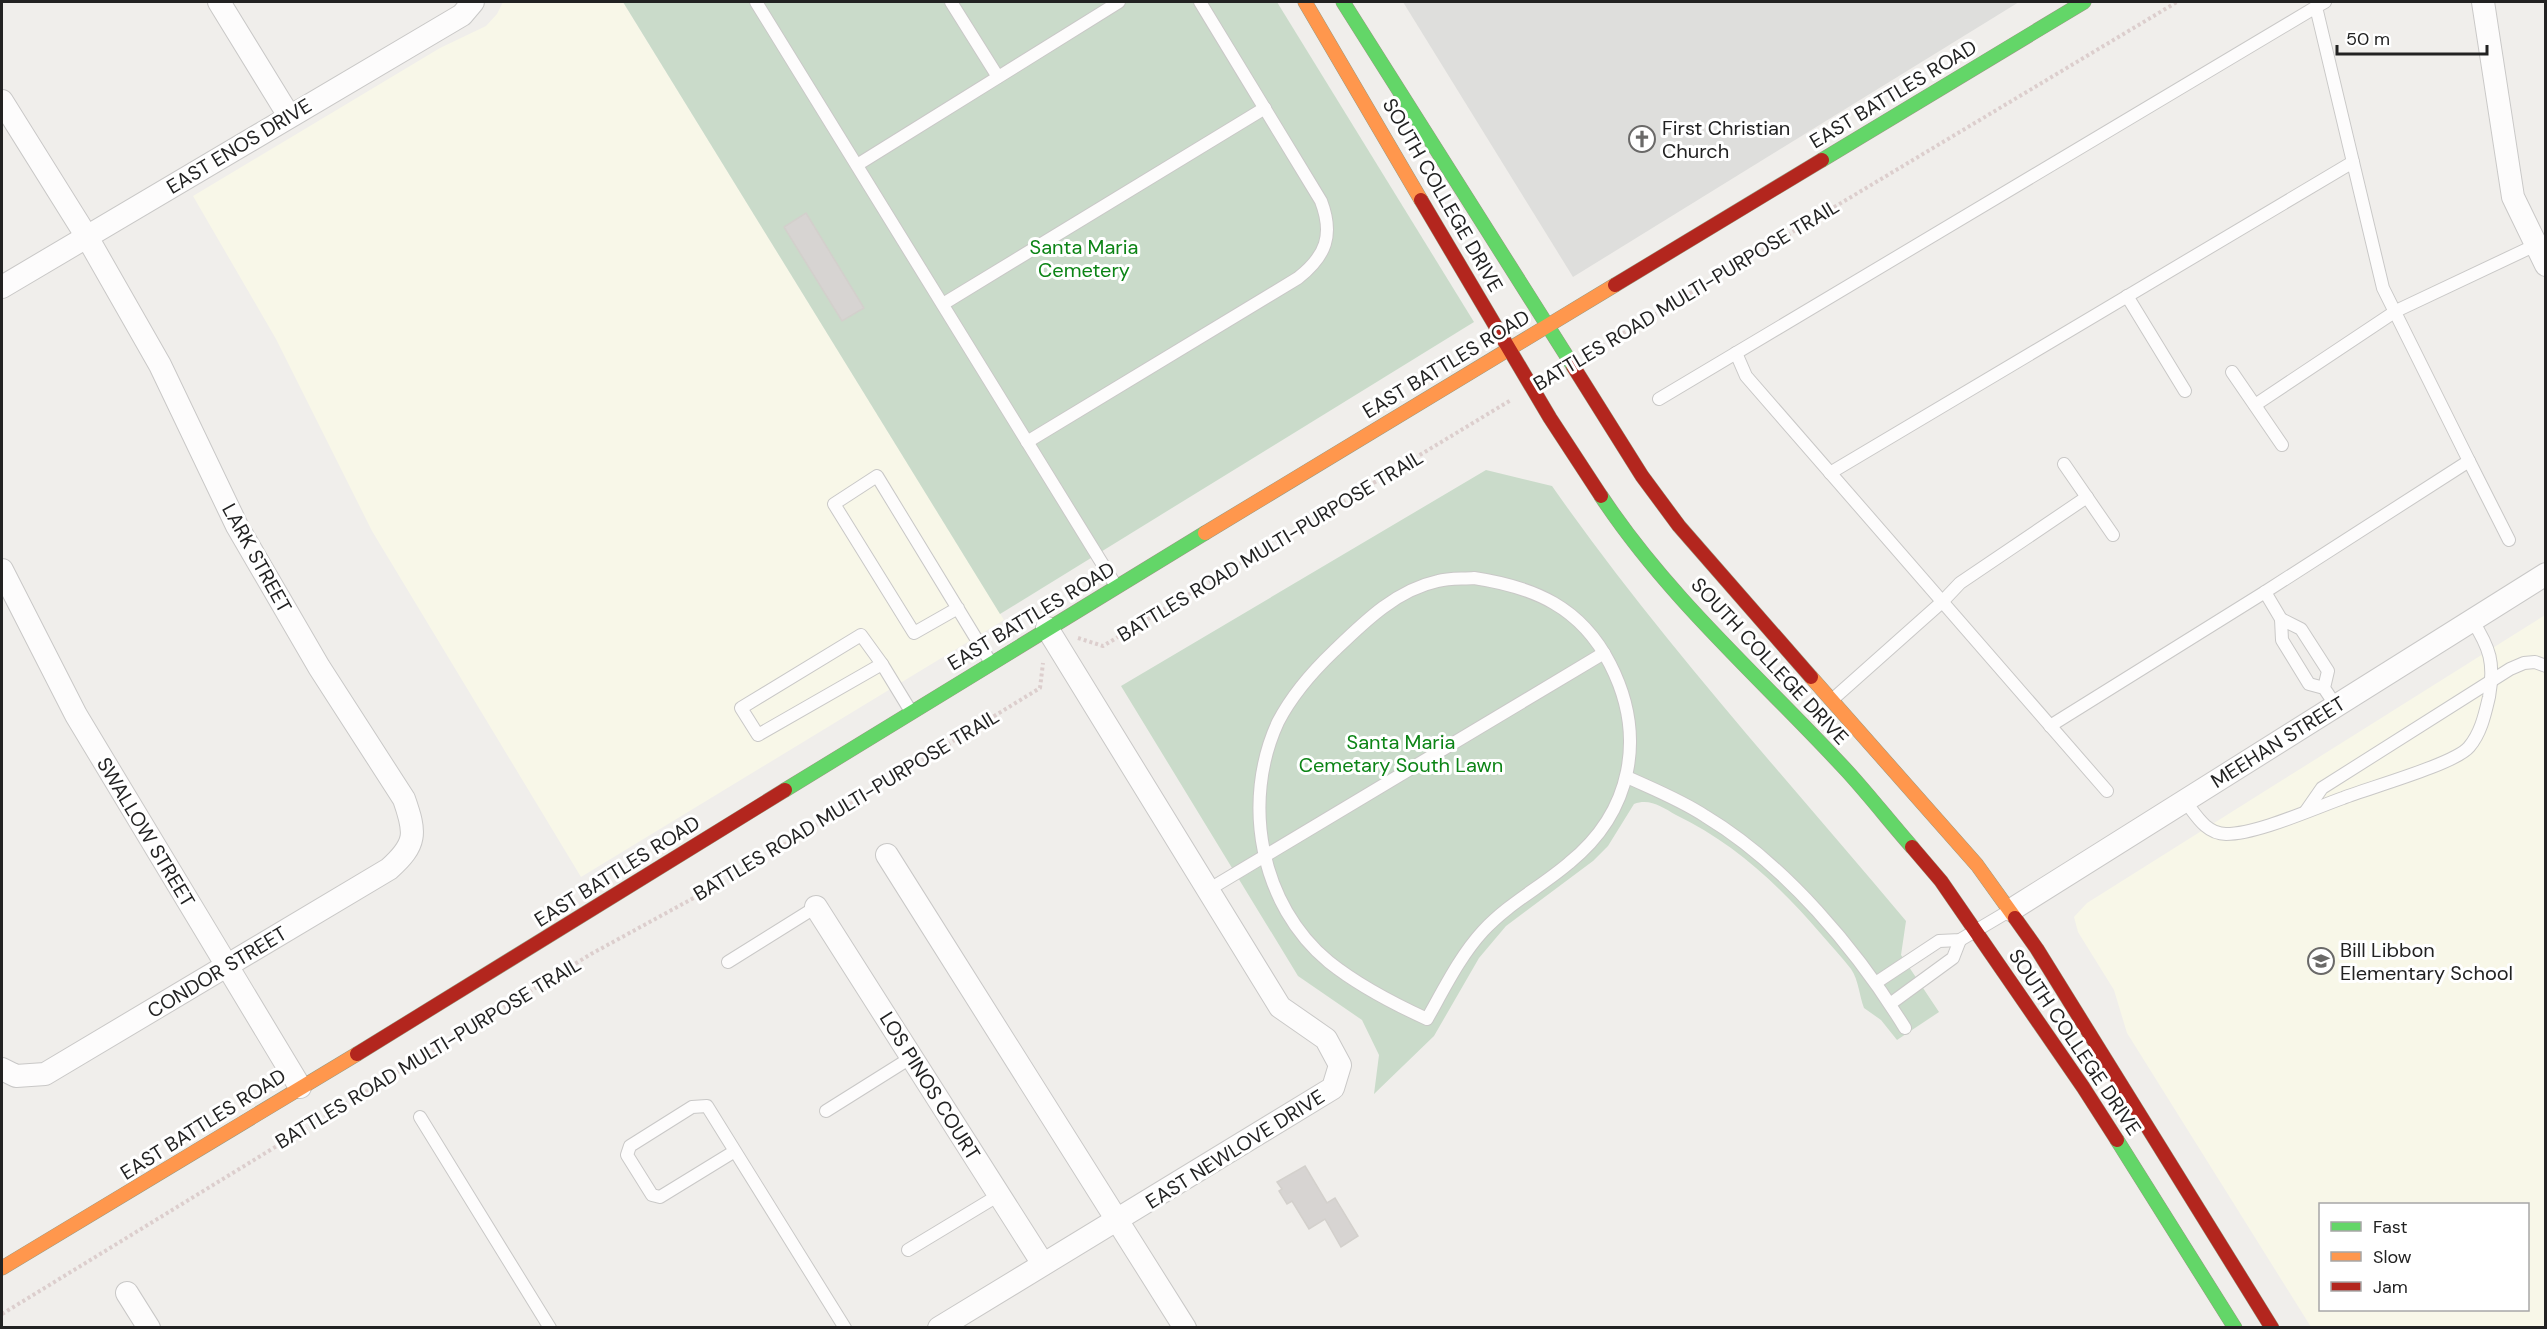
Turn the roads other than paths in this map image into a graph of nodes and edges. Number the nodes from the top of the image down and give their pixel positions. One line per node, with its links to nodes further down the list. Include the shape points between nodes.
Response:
1 (219, 2): 15 (street)
2 (473, 2): 15 (street, EAST ENOS DRIVE, via 462,15)
3 (756, 2): 17 (lane)
4 (951, 2): 12 (lane)
5 (1119, 2): 12 (lane)
6 (1200, 2): 14 (lane)
7 (1305, 2): 25 (street, SOUTH COLLEGE DRIVE)
8 (1343, 2): 24 (street, SOUTH COLLEGE DRIVE)
9 (2084, 2): 24 (street, EAST BATTLES ROAD)
10 (2483, 2): 19 (street, via 2513,197)
11 (2320, 4): 16 (lane); 26 (lane)
12 (998, 77): 17 (lane)
13 (2, 101): 18 (street, LARK STREET)
14 (1265, 108): 22 (lane); 31 (lane, via 1326,214 1328,229 1314,266)
15 (289, 116): 18 (street, EAST ENOS DRIVE)
16 (2353, 162): 21 (lane); 23 (lane, via 2383,288)
17 (857, 165): 22 (lane)
18 (87, 237): 20 (street, EAST ENOS DRIVE); 63 (street, LARK STREET, via 160,365 237,526 319,667 404,799 413,835 402,857)
19 (2542, 250): 23 (lane)
20 (2, 287)
21 (2127, 296): 28 (lane); 35 (lane)
22 (943, 304): 31 (lane)
23 (2396, 311): 30 (lane); 33 (lane)
24 (1548, 325): 25 (street, EAST BATTLES ROAD); 54 (street, SOUTH COLLEGE DRIVE, via 1642,476 1680,526)
25 (1510, 348): 41 (street, EAST BATTLES ROAD); 67 (street, SOUTH COLLEGE DRIVE, via 1577,462 1646,556 1733,656 1847,771 1941,881)
26 (1736, 353): 29 (lane); 35 (lane, via 1746,376)
27 (2232, 372): 30 (lane)
28 (2184, 391)
29 (1659, 399)
30 (2255, 405): 32 (lane)
31 (1027, 442): 41 (lane)
32 (2282, 445)
33 (2469, 461): 38 (lane); 42 (lane)
34 (2064, 464): 36 (lane)
35 (1830, 473): 43 (lane)
36 (2087, 497): 37 (lane); 43 (lane, via 1960,583)
37 (2113, 535)
38 (2509, 540)
39 (2, 570): 70 (street, SWALLOW STREET, via 76,715)
40 (2546, 574): 46 (street, MEEHAN STREET)
41 (1116, 586): 47 (street, EAST BATTLES ROAD)
42 (2265, 592): 45 (lane); 56 (lane)
43 (1942, 602): 54 (lane); 56 (lane)
44 (958, 608): 44 (lane, via 877,476 834,504 914,633); 49 (lane)
45 (2281, 619): 53 (lane, via 2282,640 2303,675 2309,684); 53 (lane, via 2301,629 2328,671)
46 (2472, 620): 52 (lane, via 2492,660); 53 (street, MEEHAN STREET)
47 (1047, 628): 49 (street, EAST BATTLES ROAD); 64 (street, EAST NEWLOVE DRIVE)
48 (1604, 653): 57 (lane, via 1619,682 1627,713); 62 (lane); 62 (lane, via 1569,612 1544,597 1509,584 1474,578 1438,581 1398,597 1367,619 1306,679 1279,721 1263,762 1258,805)
49 (991, 663): 55 (street, EAST BATTLES ROAD)
50 (882, 664): 50 (lane, via 861,635 741,708 758,735); 55 (lane)
51 (2546, 666): 52 (lane, via 2524,663)
52 (2491, 680): 60 (lane, via 2322,788); 60 (lane, via 2486,711 2468,749 2438,764)
53 (2330, 697): 59 (street, MEEHAN STREET)
54 (1832, 700): 66 (street, SOUTH COLLEGE DRIVE, via 1977,865)
55 (910, 711): 76 (street, EAST BATTLES ROAD, via 546,939)
56 (2050, 726): 58 (lane)
57 (1627, 777): 62 (lane, via 1615,810 1596,838 1569,864 1507,907 1482,932 1462,957 1427,1018 1380,997 1328,961 1279,898); 71 (lane, via 1704,815 1770,862)
58 (2107, 791)
59 (2186, 801): 60 (lane, via 2206,827 2225,834); 66 (street, MEEHAN STREET)
60 (2306, 811)
61 (886, 855): 81 (street)
62 (1263, 857): 64 (lane)
63 (389, 869): 70 (street, CONDOR STREET)
64 (1208, 890): 81 (street, EAST NEWLOVE DRIVE, via 1280,1007 1326,1039 1340,1065 1332,1088)
65 (816, 907): 69 (lane); 74 (street, LOS PINOS COURT)
66 (2011, 910): 67 (lane); 92 (street, SOUTH COLLEGE DRIVE)
67 (1976, 930): 68 (lane); 91 (street, SOUTH COLLEGE DRIVE, via 2083,1087)
68 (1960, 940): 71 (lane, via 1939,941); 72 (lane, via 1953,958)
69 (728, 962)
70 (226, 966): 75 (street, CONDOR STREET, via 45,1074 16,1076); 76 (street, SWALLOW STREET)
71 (1877, 982): 72 (lane)
72 (1890, 1004): 73 (lane)
73 (1905, 1028)
74 (912, 1057): 77 (lane); 80 (street, LOS PINOS COURT)
75 (2, 1069)
76 (300, 1087): 84 (street, EAST BATTLES ROAD)
77 (826, 1111)
78 (420, 1117): 87 (lane)
79 (735, 1151): 79 (lane, via 660,1197 652,1195 627,1155 630,1146 692,1107 707,1106); 88 (lane)
80 (999, 1195): 82 (lane); 83 (street, LOS PINOS COURT)
81 (1118, 1220): 83 (street, EAST NEWLOVE DRIVE); 90 (street)
82 (908, 1250)
83 (1043, 1264): 89 (street, EAST NEWLOVE DRIVE)
84 (2, 1268)
85 (127, 1293): 86 (street)
86 (149, 1328)
87 (550, 1328)
88 (845, 1328)
89 (939, 1328)
90 (1185, 1328)
91 (2235, 1328)
92 (2272, 1328)

